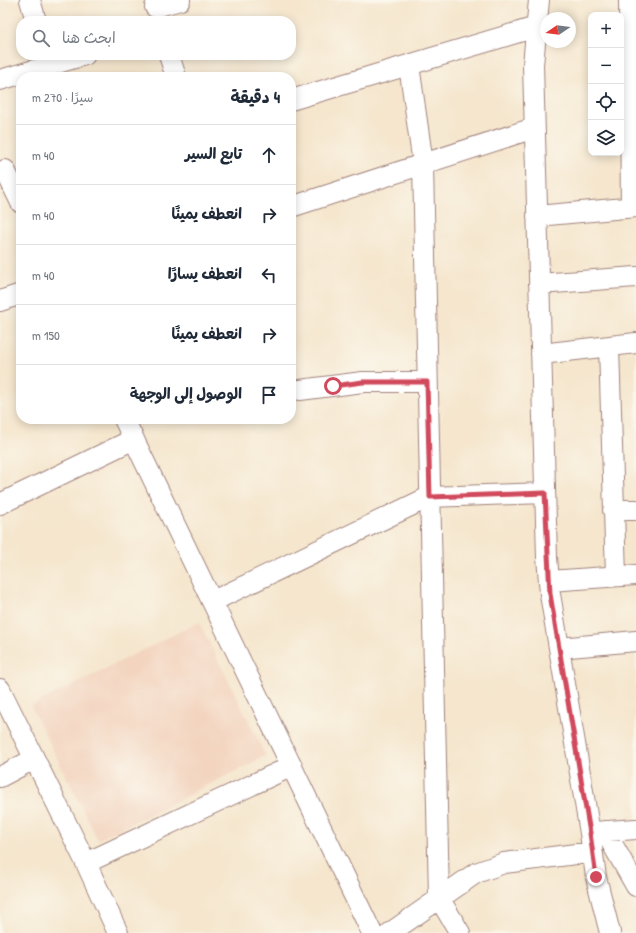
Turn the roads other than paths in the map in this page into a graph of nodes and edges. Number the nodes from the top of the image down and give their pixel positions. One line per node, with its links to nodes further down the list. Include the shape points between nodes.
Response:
1 (30, 0): 6 (street)
2 (180, 0): 5 (street)
3 (539, 0): 7 (street)
4 (629, 0): 22 (street)
5 (156, 9)
6 (35, 16)
7 (536, 27): 10 (street); 17 (street, via 533,65)
8 (69, 60): 11 (street)
9 (171, 60): 13 (street)
10 (409, 65): 16 (street); 18 (street)
11 (49, 66): 12 (street)
12 (28, 72)
13 (174, 72)
14 (16, 75): 15 (street)
15 (0, 80)
16 (296, 99)
17 (534, 128): 18 (street); 23 (street)
18 (423, 164): 21 (street); 31 (street)
19 (9, 169): 20 (street)
20 (16, 189)
21 (296, 205)
22 (634, 207): 23 (street)
23 (537, 216): 25 (street)
24 (636, 277): 25 (street)
25 (539, 284): 30 (street)
26 (16, 296): 27 (street)
27 (0, 301)
28 (636, 343): 29 (street)
29 (609, 346): 30 (street); 38 (street)
30 (542, 354): 35 (street)
31 (427, 382): 32 (street, via 363,382); 36 (street)
32 (300, 390)
33 (126, 424): 34 (street)
34 (134, 439): 37 (street); 43 (street)
35 (545, 493): 36 (street); 42 (street)
36 (430, 497): 43 (street); 55 (street)
37 (0, 504)
38 (613, 510): 39 (street); 41 (street)
39 (636, 510)
40 (636, 575): 41 (street)
41 (616, 576): 42 (street)
42 (549, 581): 45 (street)
43 (213, 601): 48 (street)
44 (636, 641): 45 (street)
45 (560, 648): 51 (street)
46 (0, 689): 47 (street)
47 (34, 759): 49 (street); 53 (street)
48 (292, 766): 53 (street); 57 (street)
49 (0, 776)
50 (636, 829): 51 (street)
51 (597, 832): 52 (street); 54 (street)
52 (592, 852): 55 (street, via 491,866); 60 (street)
53 (86, 863): 56 (street)
54 (636, 886)
55 (439, 898): 58 (street); 59 (street)
56 (118, 933)
57 (372, 933)
58 (390, 933)
59 (460, 933)
60 (610, 933)

